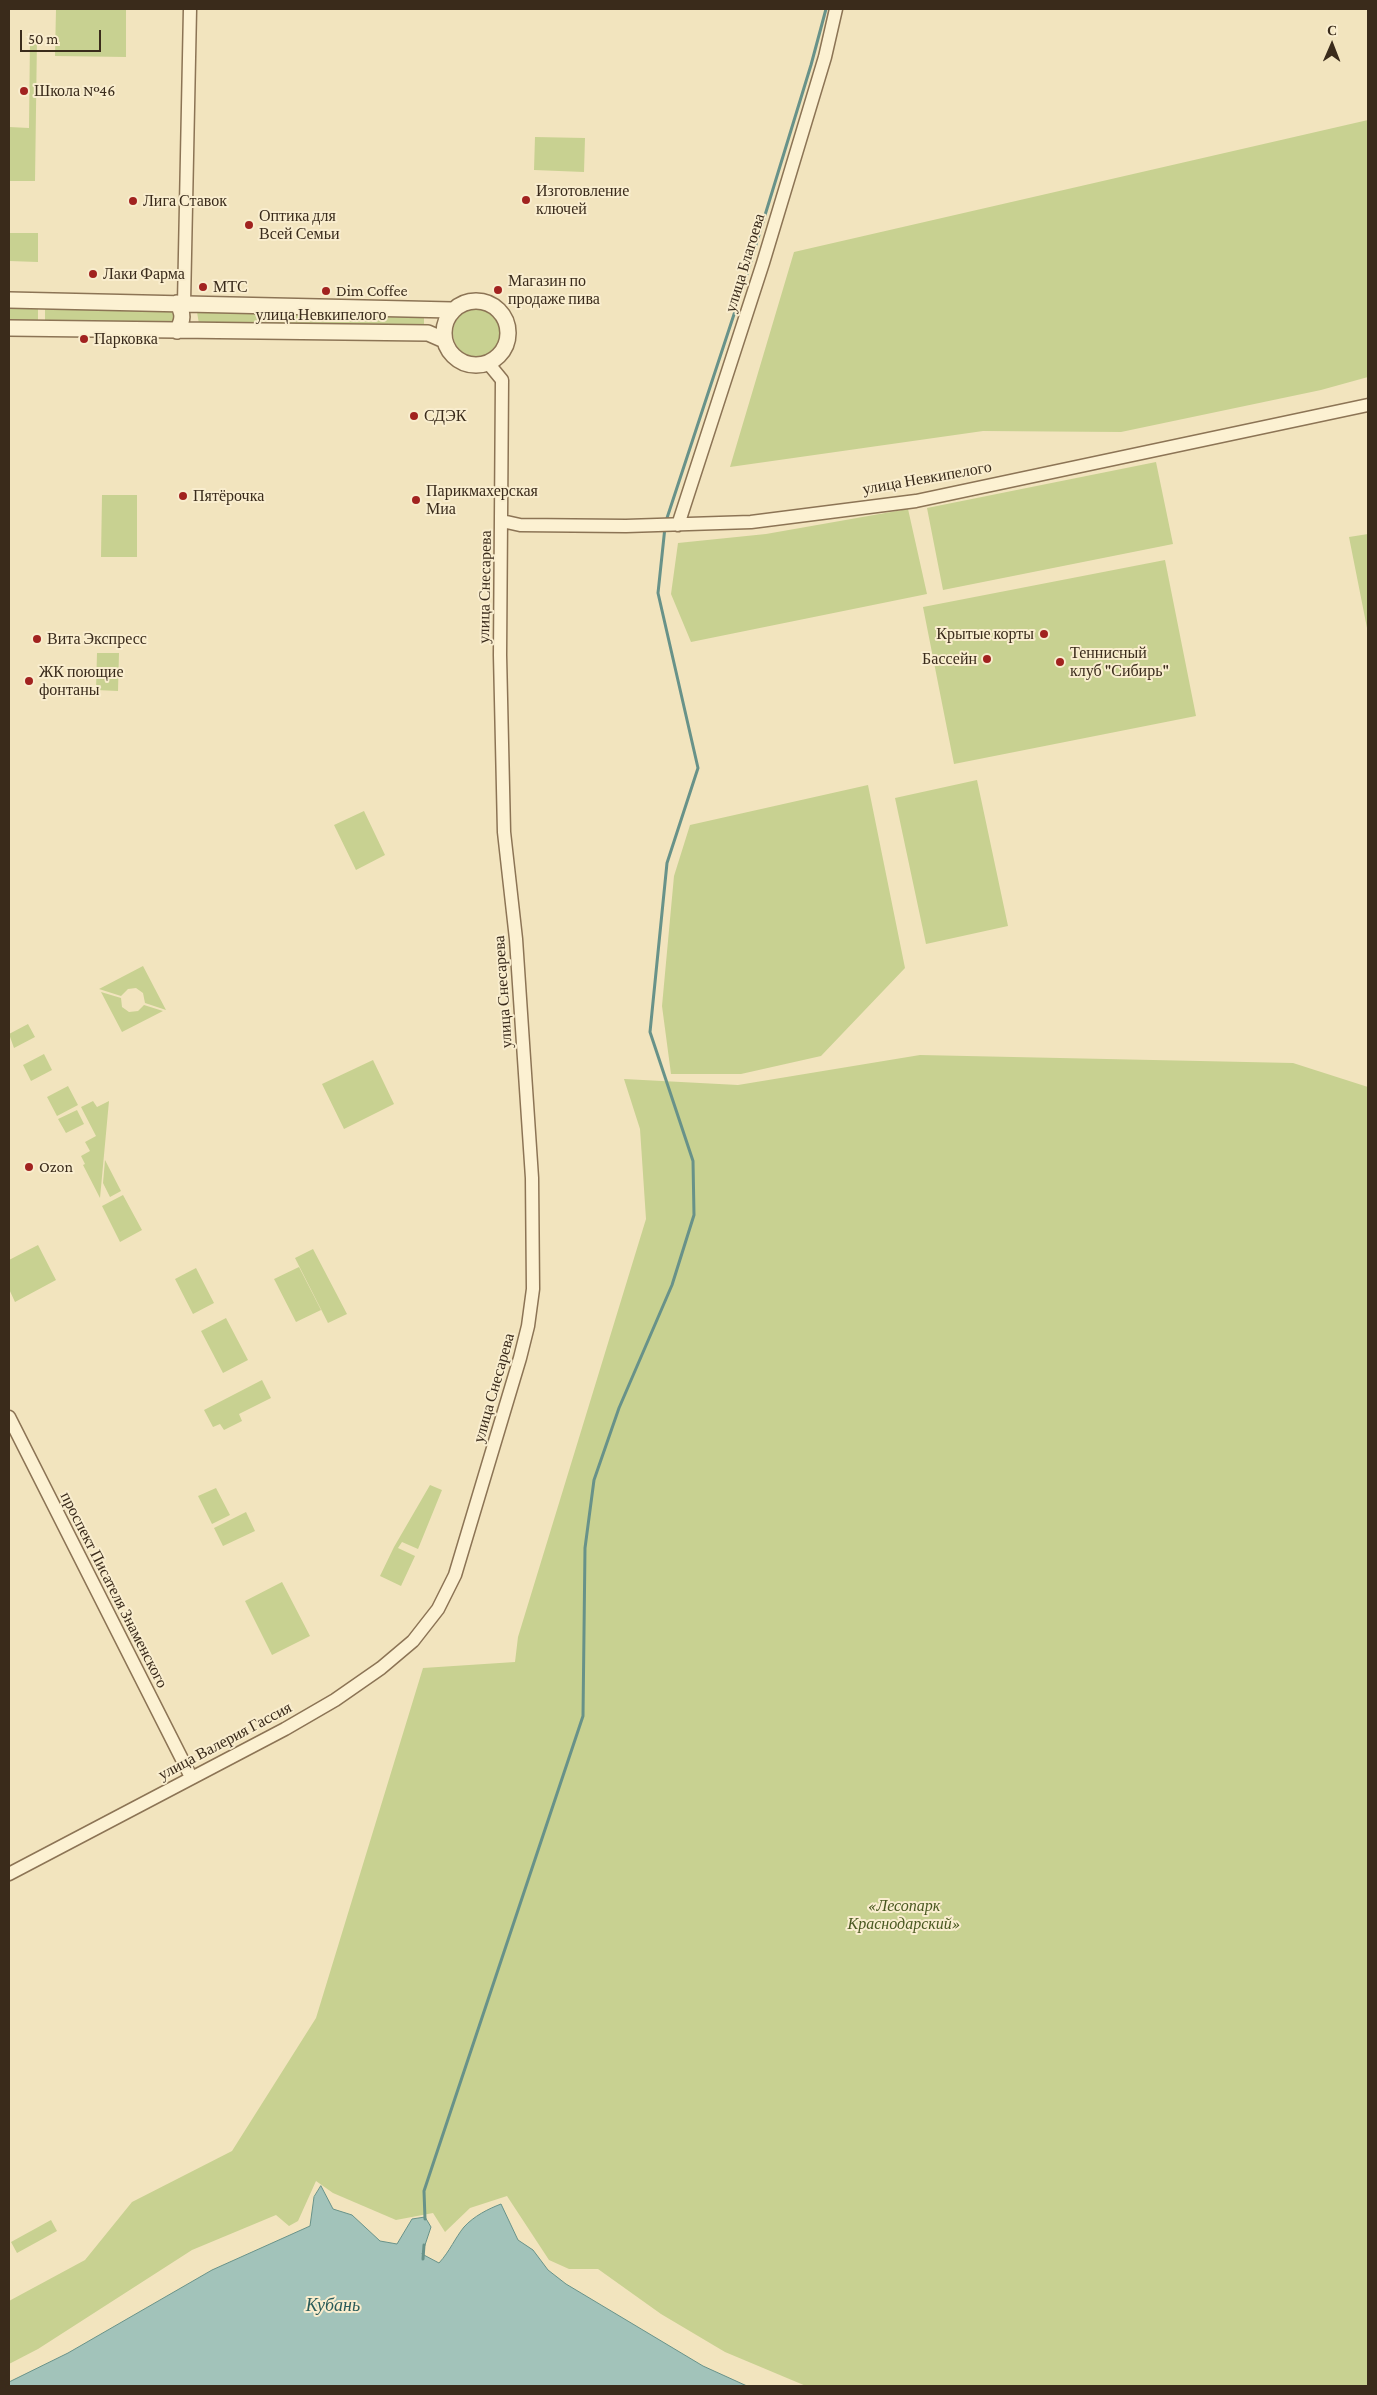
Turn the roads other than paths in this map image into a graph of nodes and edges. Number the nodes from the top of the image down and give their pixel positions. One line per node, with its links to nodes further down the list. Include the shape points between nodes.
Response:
1 (190, 9): 4 (street)
2 (836, 9): 13 (street, улица Благоева, via 825,57 763,263)
3 (9, 300): 4 (street, улица Невкипелого)
4 (185, 303): 5 (street, улица Невкипелого); 7 (street); 8 (street)
5 (452, 310): 9 (street, via 444,324); 10 (street, via 464,303 479,301 492,305 502,315 508,328 507,342 500,355)
6 (9, 328): 7 (street, улица Невкипелого)
7 (177, 331): 8 (street, улица Невкипелого)
8 (196, 331): 9 (street, улица Невкипелого, via 428,333)
9 (444, 340): 10 (street, via 451,355 464,364)
10 (488, 363): 12 (street, улица Снесарева, via 502,380)
11 (1368, 405): 13 (street, улица Невкипелого, via 916,501 751,522)
12 (502, 521): 13 (street, улица Невкипелого, via 520,525); 15 (street, улица Снесарева, via 500,655 504,832 516,939 532,1178 534,1265 528,1326 508,1404 455,1575)
13 (675, 525)
14 (9, 1417): 16 (street, проспект Писателя Знаменского)
15 (438, 1610): 16 (street, улица Валерия Гассия, via 413,1641 382,1668 335,1700)
16 (191, 1777): 17 (street, улица Валерия Гассия)
17 (9, 1874)

